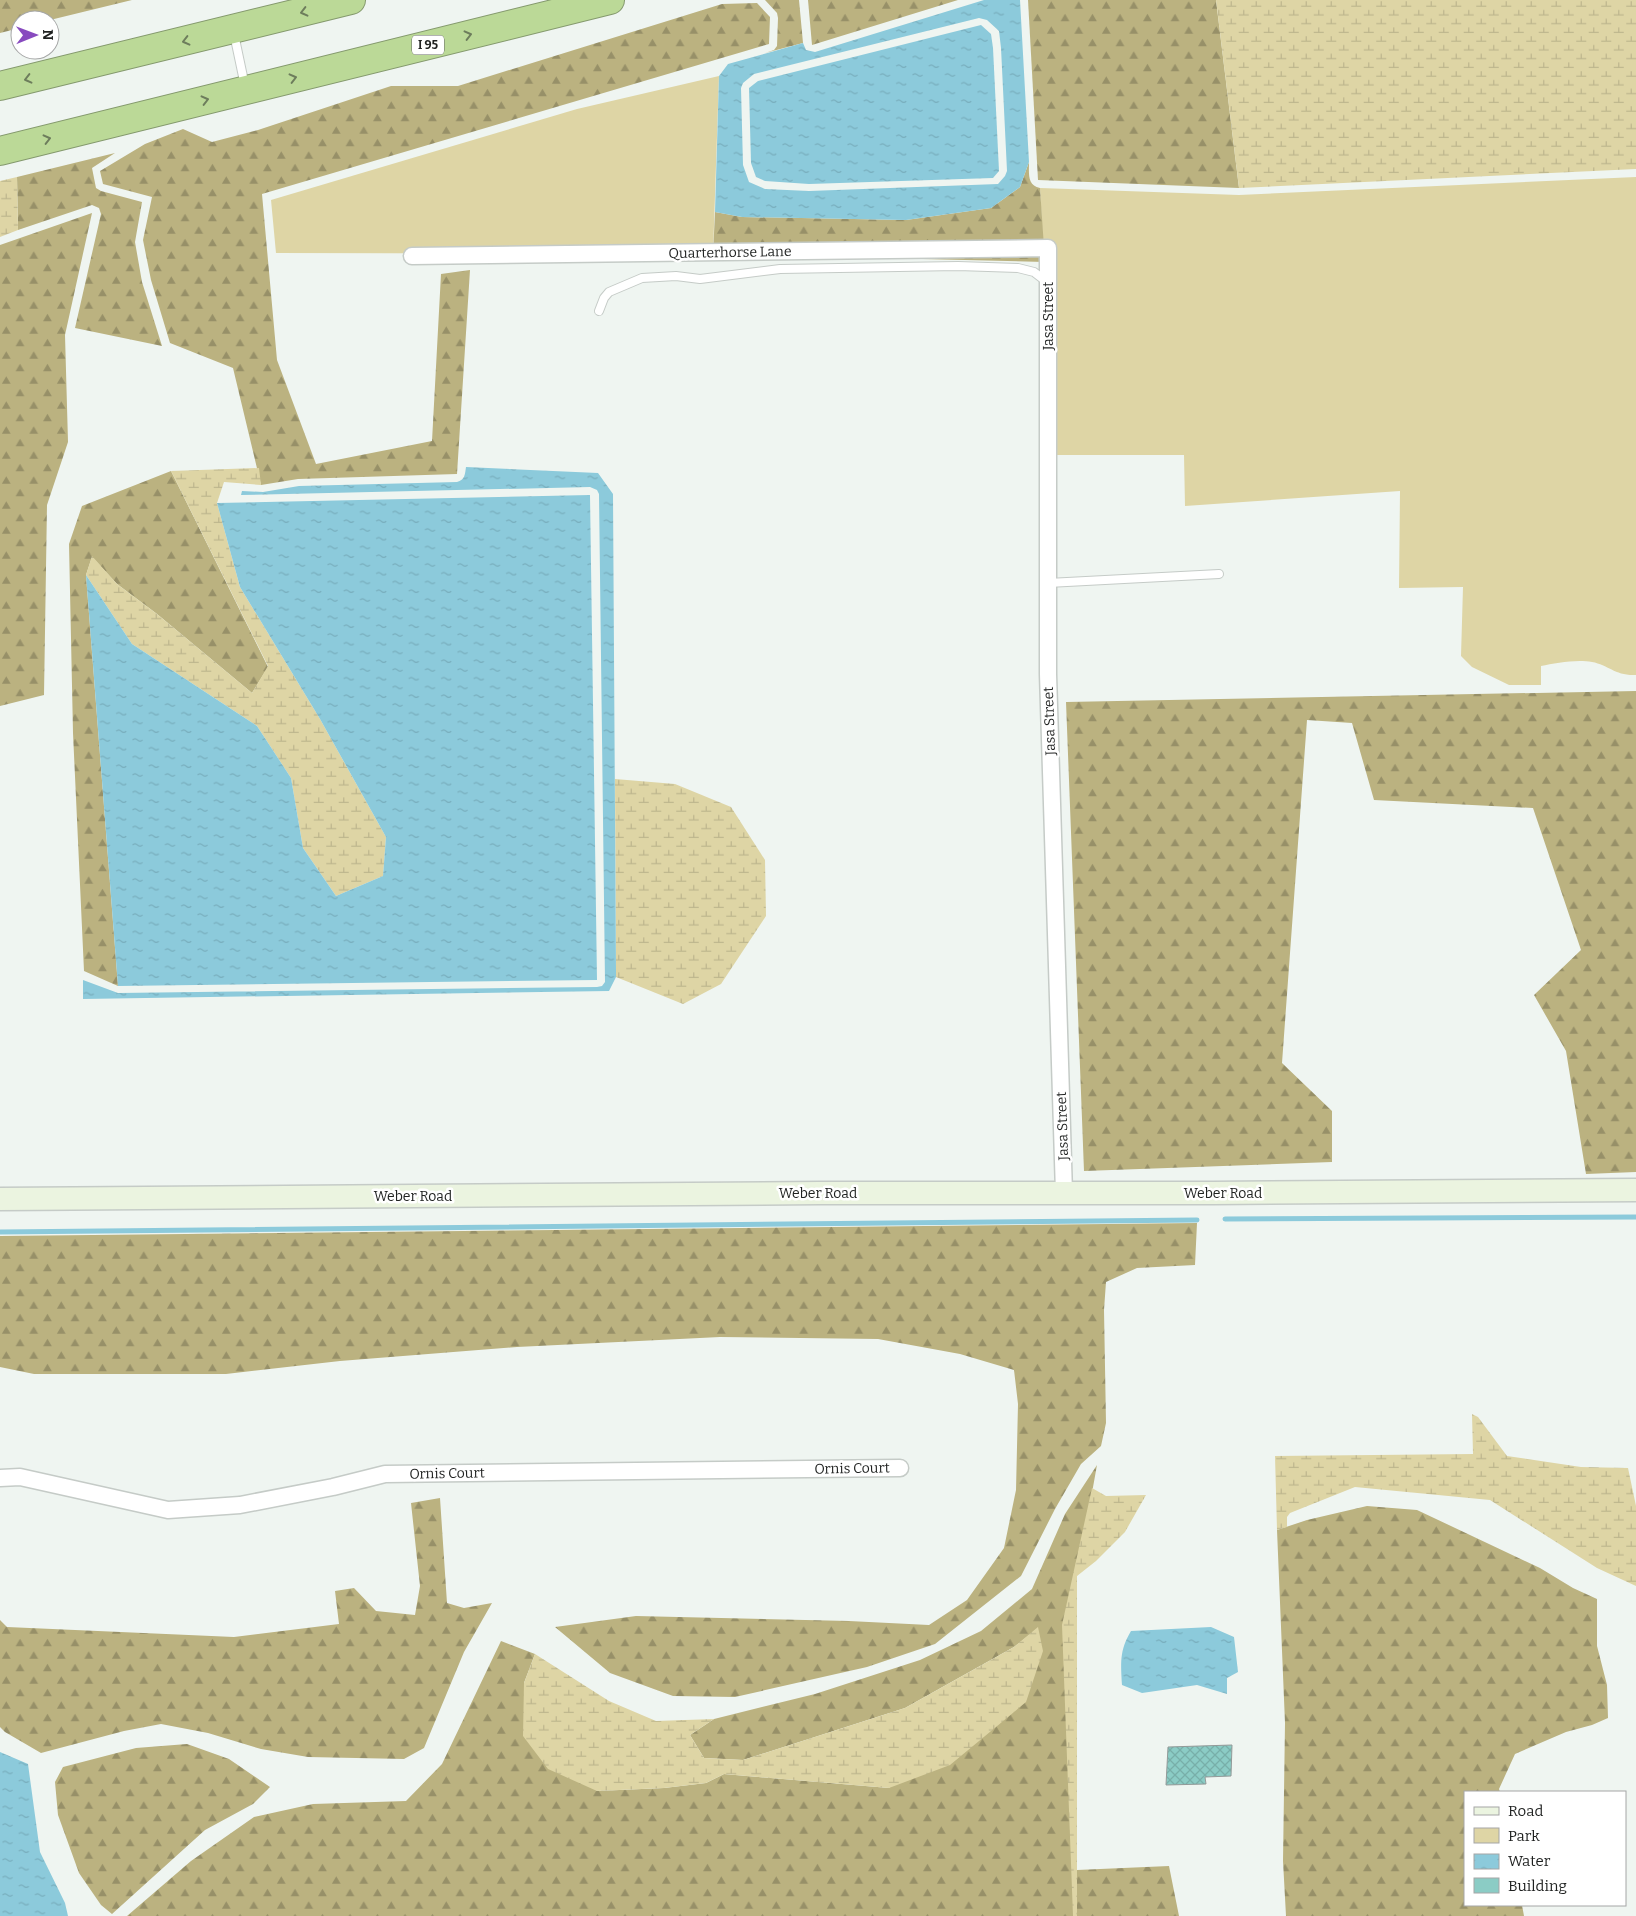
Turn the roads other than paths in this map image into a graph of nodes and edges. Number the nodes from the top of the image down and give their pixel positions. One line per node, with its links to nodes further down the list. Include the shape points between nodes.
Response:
1 (351, 0): 3 (highway, one-way to 3)
2 (610, 0): 5 (highway, I 95, one-way to 2)
3 (233, 29): 4 (highway, one-way to 4); 5 (lane)
4 (0, 86)
5 (246, 90): 6 (highway, I 95, one-way to 5)
6 (0, 151)
7 (1048, 248): 8 (street, Quarterhorse Lane); 9 (street, Jasa Street)
8 (412, 256)
9 (1048, 284): 10 (lane, via 1034,272 1018,268 780,268 700,279 676,276 642,278 609,292); 12 (street, Jasa Street)
10 (599, 311)
11 (1219, 574): 12 (lane)
12 (1048, 583): 14 (street, Jasa Street, via 1048,684)
13 (1636, 1190): 14 (street, Weber Road)
14 (1064, 1193): 15 (street, Weber Road)
15 (0, 1199)
16 (900, 1468): 17 (street, Ornis Court, via 385,1474 240,1505 168,1510 20,1477)
17 (0, 1478)

